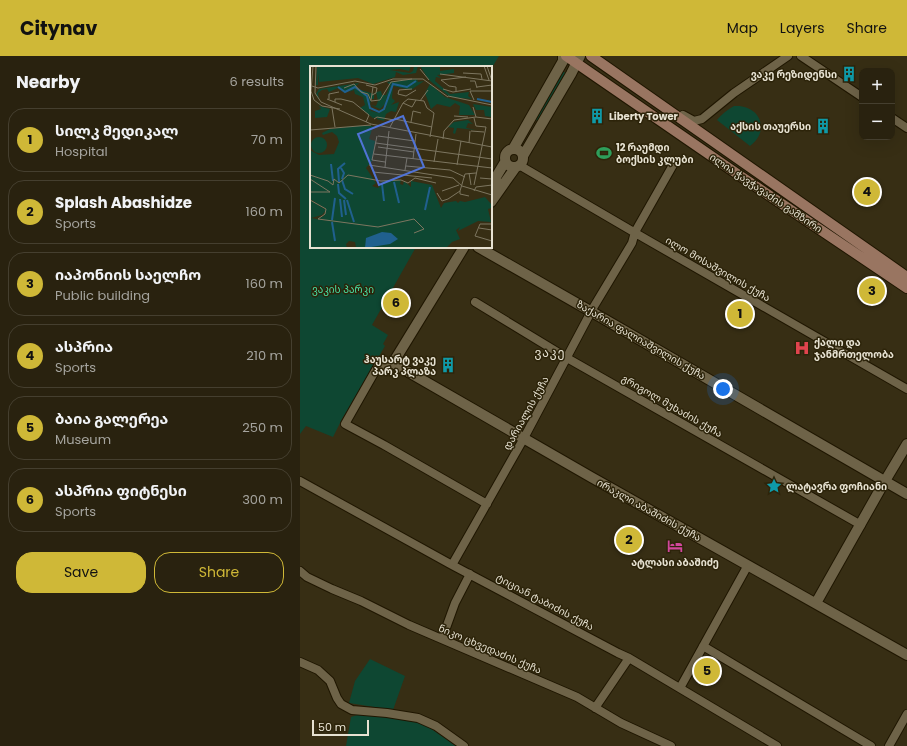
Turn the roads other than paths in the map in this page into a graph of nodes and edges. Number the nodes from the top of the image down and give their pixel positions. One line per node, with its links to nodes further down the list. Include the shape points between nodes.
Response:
1 (565, 56): 5 (main road, ილია ჭავჭავაძის გამზირი); 12 (street)
2 (591, 56): 7 (main road, ილია ჭავჭავაძის გამზირი)
3 (787, 56): 8 (street)
4 (801, 56): 6 (street)
5 (578, 60): 14 (street); 21 (main road, ილია ჭავჭავაძის გამზირი, via 736,173)
6 (859, 95)
7 (674, 114): 8 (street, via 683,115 694,121); 11 (main road, ილია ჭავჭავაძის გამზირი)
8 (702, 119): 11 (street, via 700,127)
9 (895, 120): 10 (street)
10 (907, 128)
11 (703, 135): 20 (main road, ილია ჭავჭავაძის გამზირი)
12 (513, 149): 13 (street, via 505,154); 14 (street, via 519,151)
13 (505, 162): 14 (street, via 509,167); 16 (street, via 496,177)
14 (519, 163): 16 (street); 17 (street, ილო მოსაშვილის ქუჩა)
15 (673, 165): 17 (street, დარიალის ქუჩა)
16 (493, 199)
17 (635, 232): 23 (street, დარიალის ქუჩა, via 632,243); 26 (street, ილო მოსაშვილის ქუჩა)
18 (463, 248): 25 (street)
19 (480, 248): 23 (street, ზაქარია ფალიაშვილის ქუჩა)
20 (907, 277)
21 (907, 288)
22 (475, 302): 24 (street, გრიგოლ მუხაძის ქუჩა)
23 (592, 312): 24 (street, დარიალის ქუჩა); 30 (street, ზაქარია ფალიაშვილის ქუჩა)
24 (567, 358): 27 (street, დარიალის ქუჩა); 33 (street, გრიგოლ მუხაძის ქუჩა)
25 (393, 363): 27 (street, ირაკლი აბაშიძის ქუჩა); 32 (street, via 378,366 345,424)
26 (907, 389)
27 (524, 438): 32 (street, დარიალის ქუჩა); 35 (street, ირაკლი აბაშიძის ქუჩა)
28 (907, 444): 30 (street)
29 (300, 481): 34 (street, ტიციან ტაბიძის ქუჩა)
30 (885, 481): 31 (street, ზაქარია ფალიაშვილის ქუჩა); 33 (street)
31 (907, 494)
32 (487, 504): 34 (street, დარიალის ქუჩა)
33 (861, 525): 38 (street)
34 (452, 565): 37 (street, ტიციან ტაბიძის ქუჩა)
35 (748, 565): 38 (street, ირაკლი აბაშიძის ქუჩა); 40 (street)
36 (300, 571): 39 (street, ნიკო ცხვედაძის ქუჩა, via 324,586)
37 (470, 574): 39 (street, via 455,603); 42 (street, ტიციან ტაბიძის ქუჩა)
38 (816, 603): 41 (street, ირაკლი აბაშიძის ქუჩა)
39 (442, 639): 45 (street, ნიკო ცხვედაძის ქუჩა, via 577,697)
40 (703, 646): 44 (street); 50 (street)
41 (907, 655)
42 (629, 658): 44 (street, ტიციან ტაბიძის ქუჩა); 45 (street)
43 (300, 662): 47 (street, via 322,673 330,681 341,704 352,710 418,718 436,726)
44 (680, 688): 49 (street, ტიციან ტაბიძის ქუჩა)
45 (595, 708): 48 (street, ნიკო ცხვედაძის ქუჩა)
46 (907, 714): 51 (street)
47 (464, 746)
48 (671, 746)
49 (777, 746)
50 (871, 746)
51 (889, 746)

